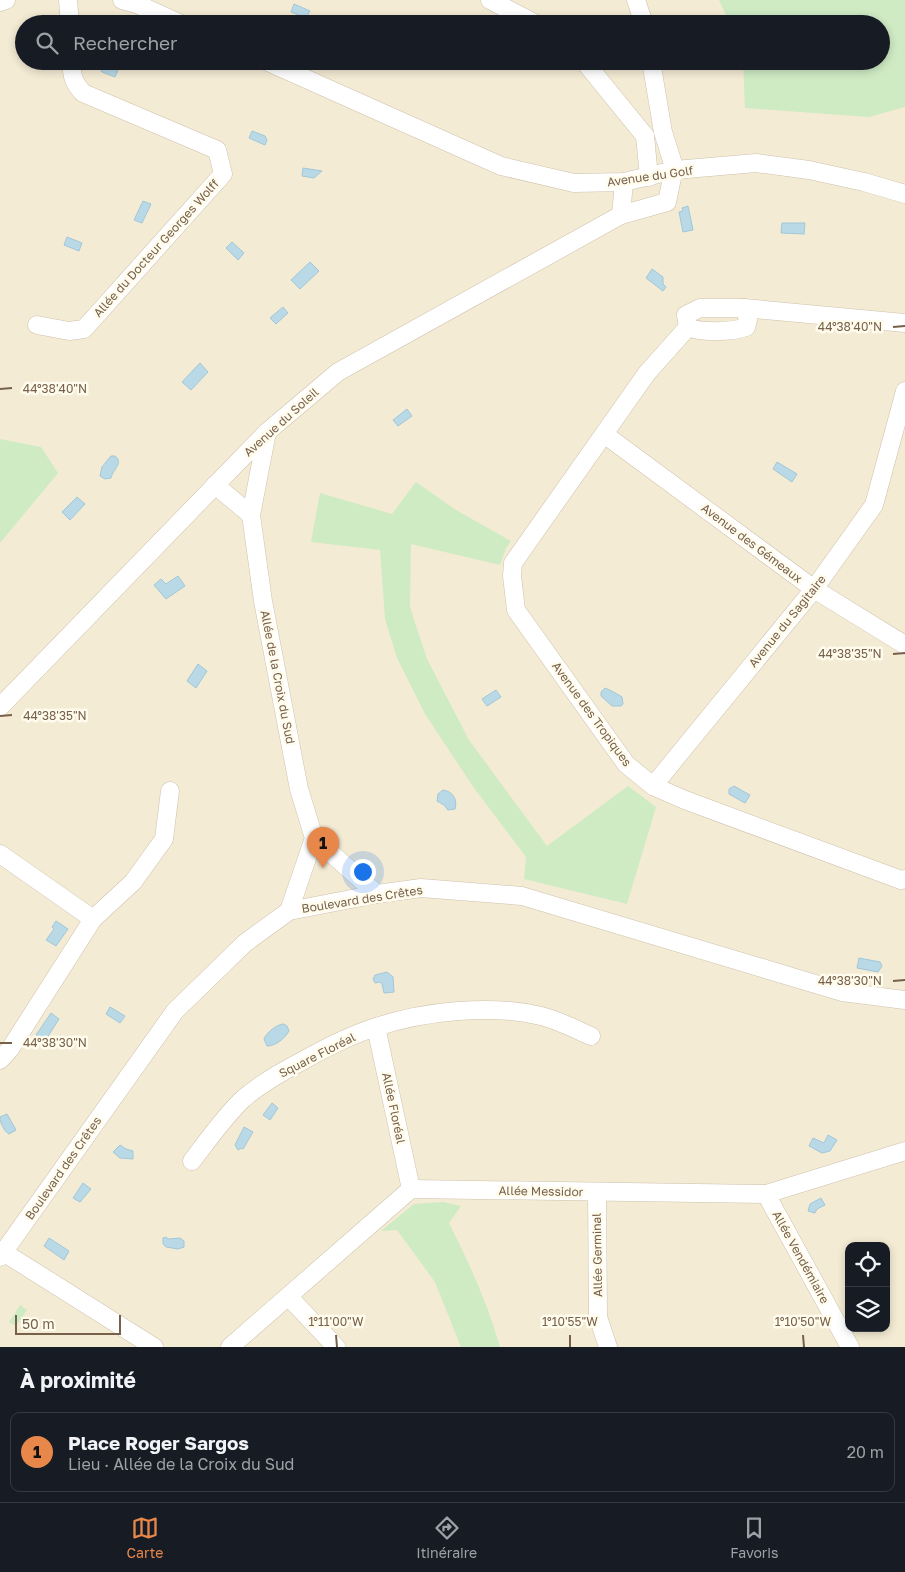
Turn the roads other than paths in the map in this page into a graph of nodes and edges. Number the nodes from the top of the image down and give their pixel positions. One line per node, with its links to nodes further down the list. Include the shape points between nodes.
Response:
1 (6, 0): 6 (street)
2 (68, 0): 7 (street)
3 (122, 0): 8 (street)
4 (490, 0): 9 (street)
5 (636, 0): 10 (street)
6 (0, 2)
7 (69, 15)
8 (162, 15)
9 (519, 15)
10 (641, 15)
11 (72, 70): 23 (street, Allée du Docteur Georges Wolff, via 75,84 83,93 217,150 223,174 84,329 69,331)
12 (286, 70): 19 (street, Avenue du Golf, via 501,166 574,183)
13 (591, 70): 16 (street)
14 (653, 70): 15 (street)
15 (663, 132): 16 (street); 17 (street)
16 (645, 136): 18 (street)
17 (675, 170): 18 (street, Avenue du Golf); 20 (street, Avenue du Golf, via 756,163 809,170); 21 (street, Avenue du Soleil, via 667,202)
18 (649, 177): 19 (street, Avenue du Golf)
19 (624, 182): 21 (street)
20 (905, 194)
21 (622, 215): 25 (street, Avenue du Soleil, via 338,372)
22 (905, 323): 26 (street, Avenue des Tropiques, via 744,308 700,308 686,316 688,327 647,373)
23 (37, 325)
24 (905, 391): 27 (street, Avenue du Sagitaire)
25 (267, 432): 28 (street, Avenue du Soleil); 29 (street, Allée de la Croix du Sud)
26 (604, 434): 30 (street, Avenue des Gémeaux); 33 (street, Avenue des Tropiques, via 513,563 513,594 516,610 620,756)
27 (898, 443): 30 (street, Avenue du Sagitaire, via 874,505)
28 (215, 485): 29 (street); 32 (street, Avenue du Soleil)
29 (251, 515): 35 (street, Allée de la Croix du Sud, via 263,601 297,779)
30 (814, 589): 31 (street, Avenue des Gémeaux); 33 (street, Avenue du Sagitaire)
31 (905, 645)
32 (0, 706)
33 (653, 786): 37 (street, Avenue des Tropiques)
34 (170, 790): 40 (street, via 164,840 133,882)
35 (314, 838): 38 (street); 39 (street)
36 (0, 854): 40 (street)
37 (905, 879)
38 (378, 894): 39 (street, Boulevard des Crêtes); 41 (street, Boulevard des Crêtes, via 421,888 522,896 842,992)
39 (289, 910): 50 (street, Boulevard des Crêtes, via 245,943 175,1011)
40 (93, 919): 44 (street)
41 (905, 1000)
42 (376, 1027): 43 (street, Square Floréal, via 414,1017 505,1010 543,1016); 46 (street, Square Floréal, via 290,1067 244,1098); 47 (street, Allée Floréal)
43 (591, 1036)
44 (0, 1060)
45 (905, 1151): 49 (street, Allée Messidor)
46 (192, 1161)
47 (411, 1189): 48 (street, Allée Messidor); 51 (street)
48 (597, 1192): 49 (street, Allée Messidor); 55 (street, Allée Germinal, via 598,1317)
49 (766, 1194): 56 (street, Allée Vendémiaire)
50 (1, 1253): 52 (street)
51 (289, 1297): 53 (street); 54 (street)
52 (154, 1347)
53 (230, 1347)
54 (336, 1347)
55 (608, 1347)
56 (850, 1347)

